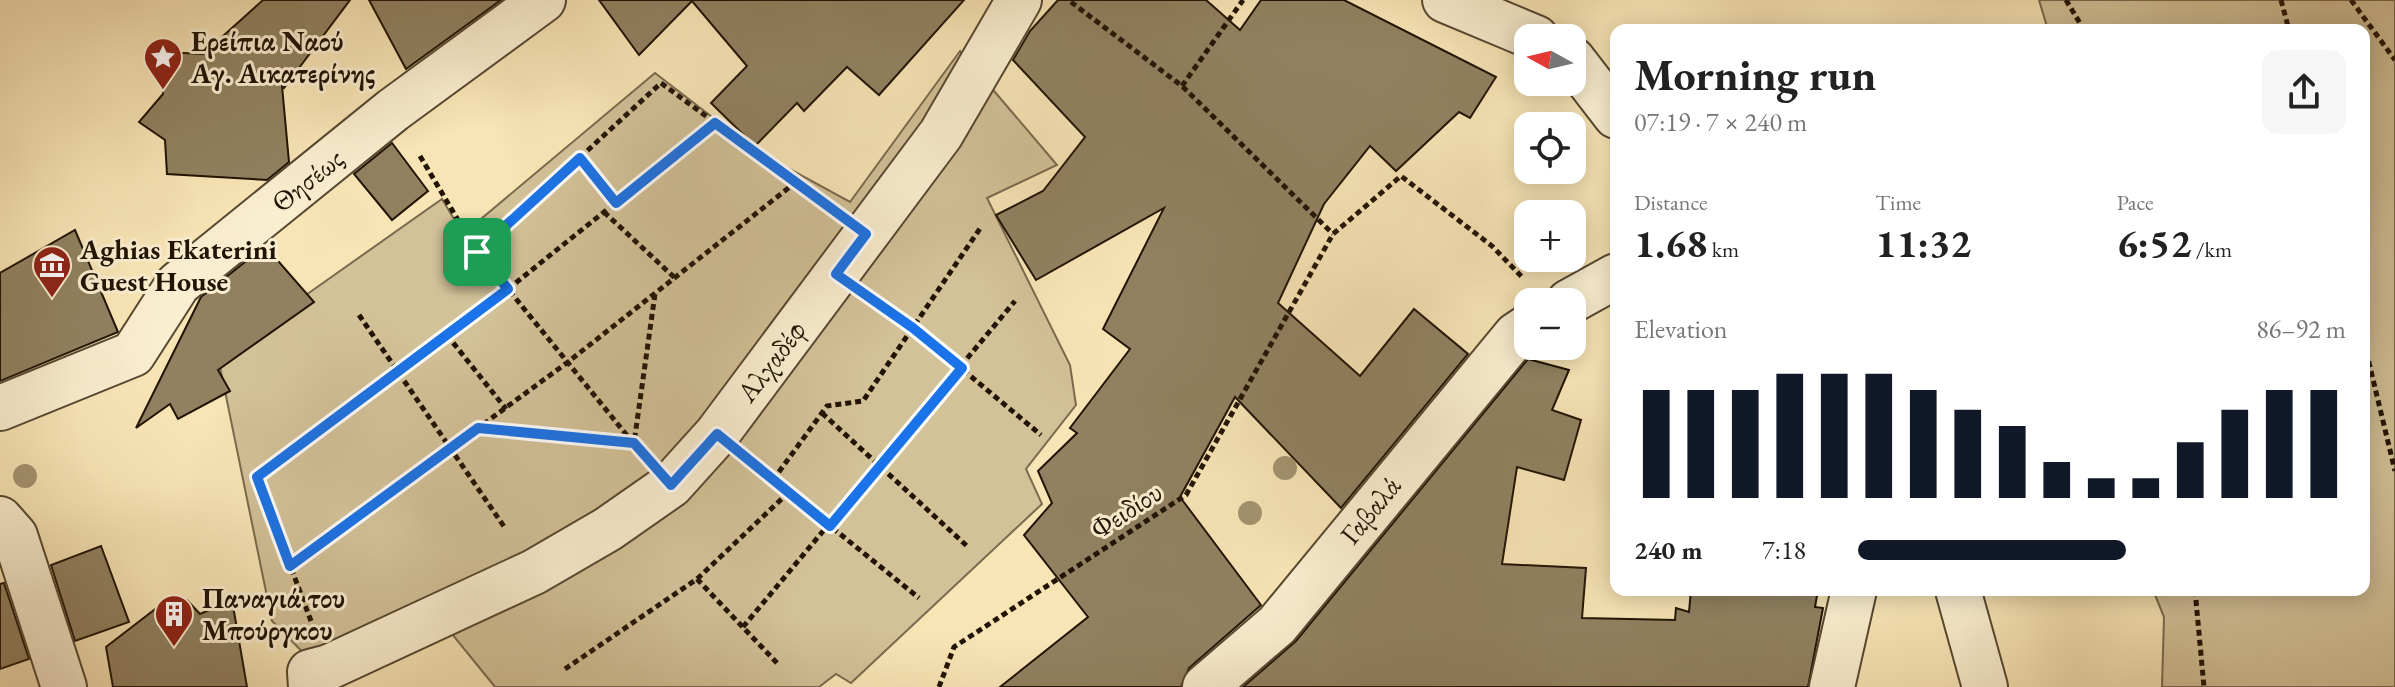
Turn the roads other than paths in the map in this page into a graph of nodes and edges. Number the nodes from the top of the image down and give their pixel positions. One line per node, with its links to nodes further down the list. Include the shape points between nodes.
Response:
1 (543, 0): 10 (street, Θησέως, via 393,110 178,284 133,354)
2 (1019, 0): 14 (street, Αλχαδέφ, via 941,134 717,434 671,485 534,572)
3 (1445, 0): 4 (street)
4 (1514, 29)
5 (1586, 77): 6 (street)
6 (1610, 108)
7 (1610, 279): 8 (street)
8 (1586, 293)
9 (1514, 337): 16 (street, Γαβαλά, via 1277,625)
10 (0, 408)
11 (0, 519): 15 (street, via 15,536)
12 (1853, 596): 17 (street)
13 (1960, 596): 18 (street)
14 (320, 677)
15 (64, 687)
16 (1205, 687)
17 (1832, 687)
18 (1985, 687)

